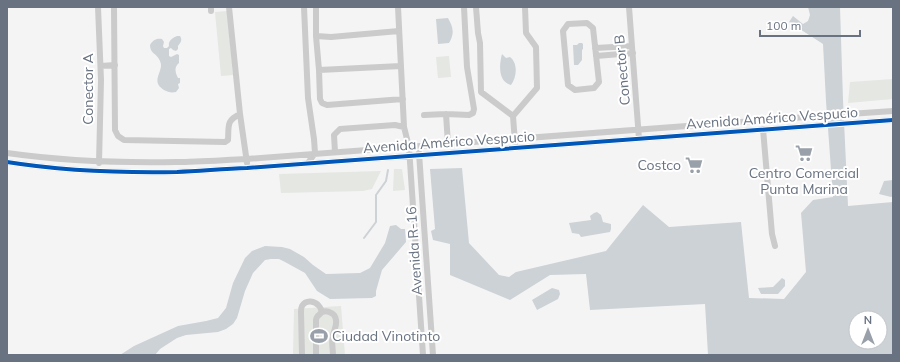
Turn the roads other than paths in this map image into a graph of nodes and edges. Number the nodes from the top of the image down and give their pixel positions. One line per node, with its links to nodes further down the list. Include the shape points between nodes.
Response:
1 (98, 7): 18 (street, Conector A)
2 (114, 7): 17 (street)
3 (229, 7): 23 (street)
4 (304, 7): 39 (street, via 308,98)
5 (316, 7): 12 (street)
6 (398, 7): 11 (street, Avenida R-16)
7 (464, 7): 24 (street, via 467,67 474,109 469,115)
8 (476, 7): 26 (street, via 481,92)
9 (525, 7): 26 (street, via 526,33 536,47 537,88)
10 (629, 7): 13 (street, Conector B)
11 (399, 31): 12 (street); 19 (street, Avenida R-16)
12 (316, 36): 20 (street)
13 (632, 46): 14 (street); 15 (street, Conector B)
14 (595, 48): 16 (street); 16 (street, via 593,28 587,22 568,24 562,31 568,85 575,90 594,88 598,82)
15 (633, 53): 16 (street); 30 (street, Conector B)
16 (596, 56)
17 (115, 65): 18 (street); 23 (street, via 115,130 124,140 225,142 228,140 232,118)
18 (101, 66): 43 (street, Conector A)
19 (401, 66): 20 (street); 21 (street, Avenida R-16)
20 (319, 70): 21 (street, via 320,99 327,106)
21 (403, 99): 28 (street, Avenida R-16)
22 (893, 112): 30 (street, Avenida Américo Vespucio)
23 (240, 114): 42 (street)
24 (446, 114): 25 (street); 33 (street)
25 (424, 115)
26 (513, 116): 31 (street)
27 (893, 120): 29 (street, Avenida Américo Vespucio)
28 (404, 127): 35 (street, Avenida R-16); 37 (street, via 395,125 340,129 334,135)
29 (763, 129): 32 (street, Avenida Américo Vespucio); 48 (street)
30 (639, 130): 31 (street, Avenida Américo Vespucio); 32 (street, Conector B)
31 (515, 139): 33 (street, Avenida Américo Vespucio); 36 (street)
32 (640, 139): 36 (street, Avenida Américo Vespucio)
33 (448, 144): 34 (street, Avenida Américo Vespucio)
34 (419, 146): 35 (street, Avenida Américo Vespucio); 40 (street, Avenida R-16)
35 (409, 147): 37 (street, Avenida Américo Vespucio); 41 (street, Avenida R-16)
36 (514, 148): 40 (street, Avenida Américo Vespucio)
37 (335, 152): 39 (street, Avenida Américo Vespucio)
38 (7, 153): 43 (street, Avenida Américo Vespucio)
39 (315, 153): 42 (street, Avenida Américo Vespucio); 45 (street)
40 (419, 155): 41 (street, Avenida Américo Vespucio); 54 (street, Avenida R-16)
41 (410, 156): 45 (street, Avenida Américo Vespucio); 53 (street, Avenida R-16)
42 (246, 159): 43 (street, Avenida Américo Vespucio, via 176,162); 46 (street)
43 (99, 161): 47 (street, Conector A)
44 (7, 162): 47 (street, Avenida Américo Vespucio)
45 (308, 163): 46 (street, Avenida Américo Vespucio)
46 (248, 168): 47 (street, Avenida Américo Vespucio, via 177,172)
47 (99, 171)
48 (775, 246)
49 (322, 312): 50 (street, via 314,302 306,302 302,306); 51 (street, via 316,320); 52 (street, via 328,311 336,318 336,329 332,336)
50 (302, 355)
51 (316, 355)
52 (333, 355)
53 (423, 355)
54 (433, 355)

